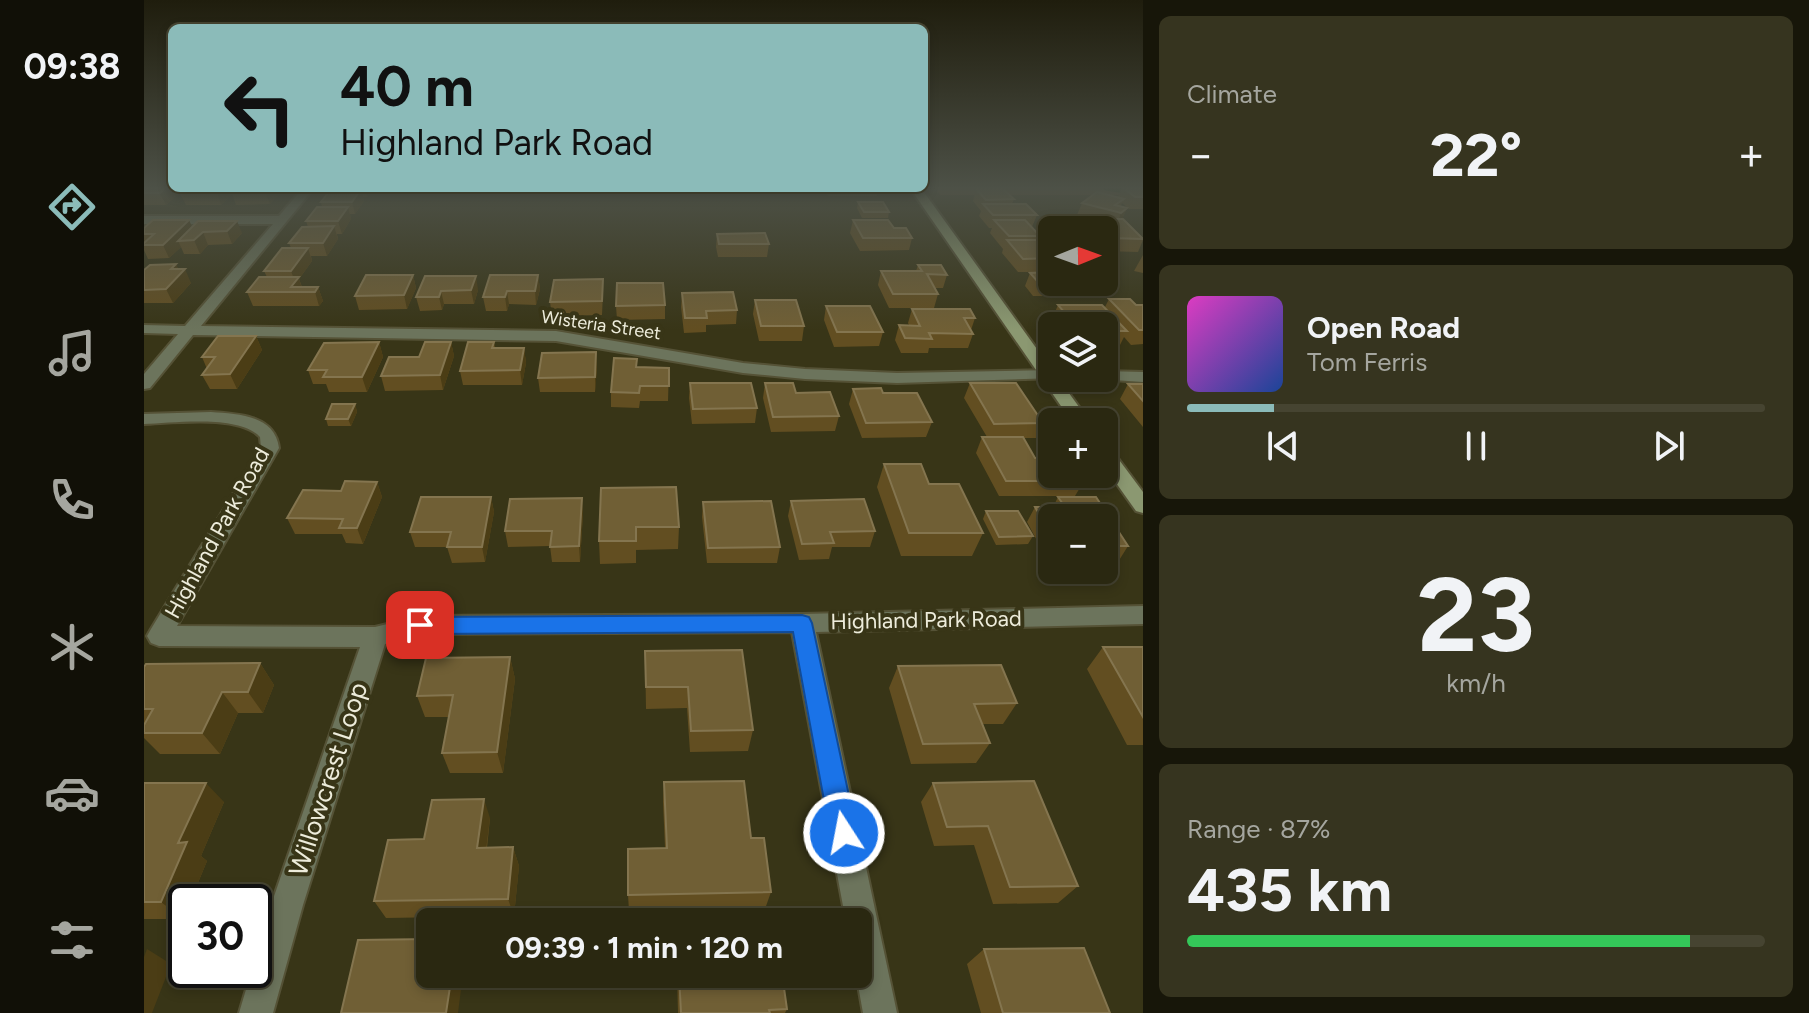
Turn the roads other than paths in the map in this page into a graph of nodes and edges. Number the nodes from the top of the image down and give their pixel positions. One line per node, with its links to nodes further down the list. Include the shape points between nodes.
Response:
1 (269, 235): 4 (street)
2 (951, 235): 5 (street)
3 (144, 329): 4 (street, Wisteria Street)
4 (189, 330): 6 (street, Wisteria Street, via 556,336 805,374); 9 (street)
5 (1038, 359)
6 (1038, 375)
7 (1118, 376): 8 (street)
8 (1143, 377)
9 (144, 384)
10 (144, 419): 15 (street, Highland Park Road, via 229,418 262,428 270,448)
11 (1118, 472): 12 (street)
12 (1143, 506)
13 (1143, 615): 14 (street, Highland Park Road)
14 (802, 623): 16 (street, Highland Park Road, via 420,625); 18 (street)
15 (151, 636): 16 (street, Highland Park Road)
16 (375, 637): 17 (street, Willowcrest Loop)
17 (256, 1013)
18 (880, 1013)

